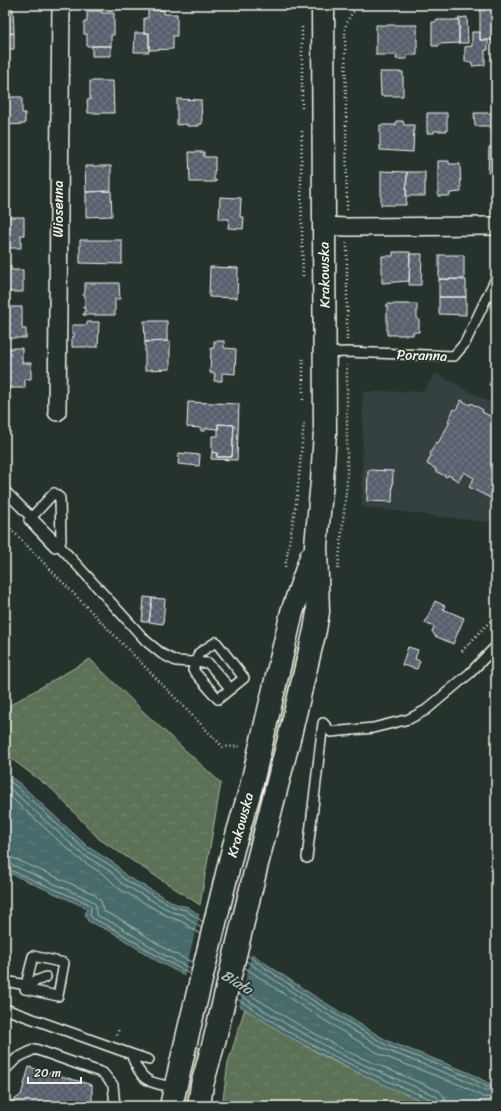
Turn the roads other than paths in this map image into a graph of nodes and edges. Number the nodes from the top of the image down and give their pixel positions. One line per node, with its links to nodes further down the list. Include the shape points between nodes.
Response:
1 (61, 5): 7 (street, Wiosenna)
2 (323, 5): 3 (street, Krakowska)
3 (324, 226): 4 (street); 6 (street, Krakowska)
4 (496, 226)
5 (496, 278): 6 (lane, Poranna, via 465,343 454,356)
6 (325, 353): 11 (street, Krakowska, via 325,432)
7 (57, 412)
8 (5, 491): 9 (lane)
9 (31, 518): 10 (lane); 10 (lane, via 54,493 60,498 61,541)
10 (58, 544): 13 (lane, via 146,641 176,661)
11 (316, 545): 23 (street, Krakowska, via 292,612); 25 (street, Krakowska, via 318,612 315,630 202,1085)
12 (496, 646): 15 (lane, via 470,673 426,710 409,719 373,728 331,732 323,723)
13 (196, 662): 13 (lane, via 194,670 218,700 244,678 216,642 199,654); 14 (lane, via 208,663)
14 (230, 688)
15 (307, 858)
16 (46, 978): 18 (lane)
17 (5, 981): 18 (lane)
18 (26, 986): 18 (lane, via 33,956 64,964 58,996 25,989)
19 (5, 1009): 20 (lane)
20 (131, 1054): 21 (lane); 23 (lane, via 140,1074)
21 (149, 1060)
22 (5, 1070): 24 (lane, via 17,1058 35,1049 103,1073 113,1085)
23 (173, 1096)
24 (115, 1106)
25 (199, 1106)

